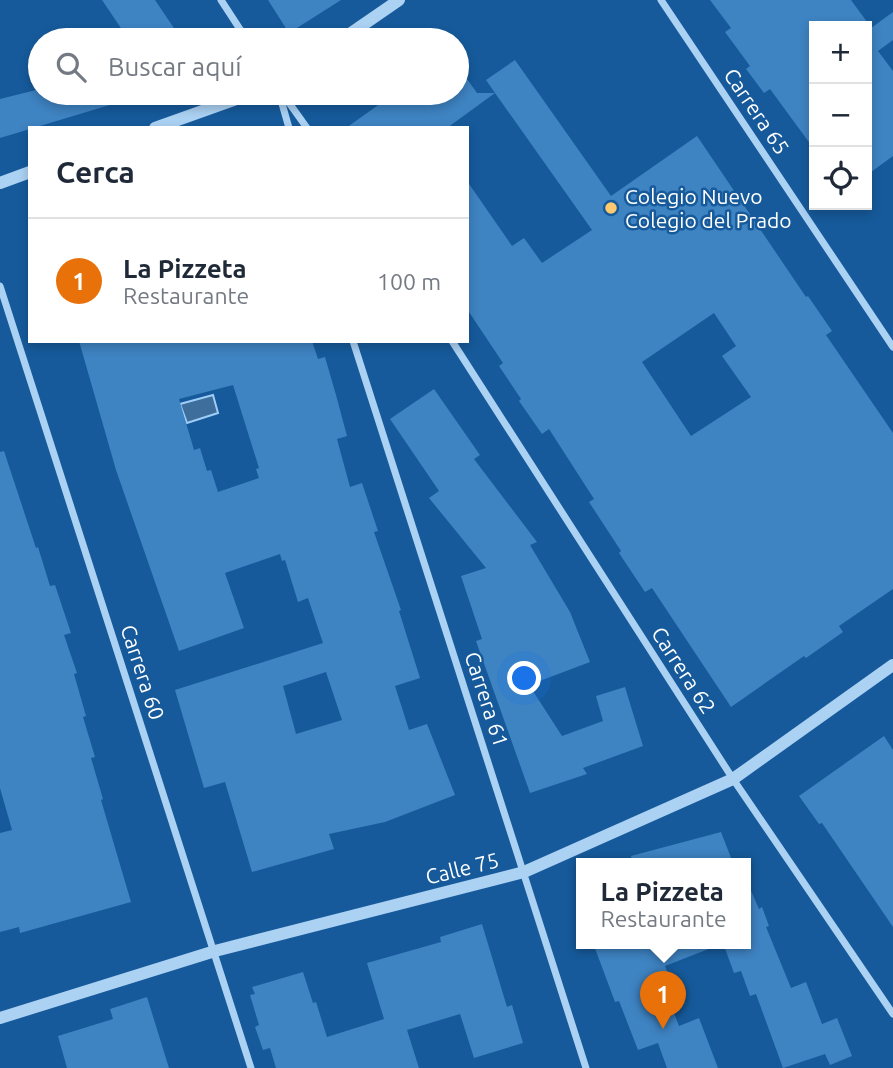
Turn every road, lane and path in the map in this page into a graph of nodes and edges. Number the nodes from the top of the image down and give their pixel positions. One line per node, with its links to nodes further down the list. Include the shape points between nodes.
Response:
1 (221, 0): 4 (street)
2 (399, 0): 5 (street)
3 (661, 0): 17 (street, Carrera 65)
4 (239, 28)
5 (358, 28)
6 (219, 105): 9 (street)
7 (283, 105): 10 (street)
8 (289, 105): 11 (street)
9 (161, 126)
10 (288, 126)
11 (305, 126)
12 (28, 173): 13 (street)
13 (0, 183)
14 (0, 286): 21 (street, Carrera 60)
15 (354, 343): 20 (street, Carrera 61)
16 (453, 343): 19 (street, Carrera 62)
17 (893, 347)
18 (893, 665): 19 (street, Calle 75)
19 (733, 779): 20 (street, Calle 75); 22 (street, Carrera 62)
20 (524, 872): 21 (street, Calle 75); 25 (street, Carrera 61)
21 (215, 951): 23 (street, Calle 75); 24 (street, Carrera 60)
22 (893, 1013)
23 (0, 1018)
24 (251, 1068)
25 (586, 1068)

